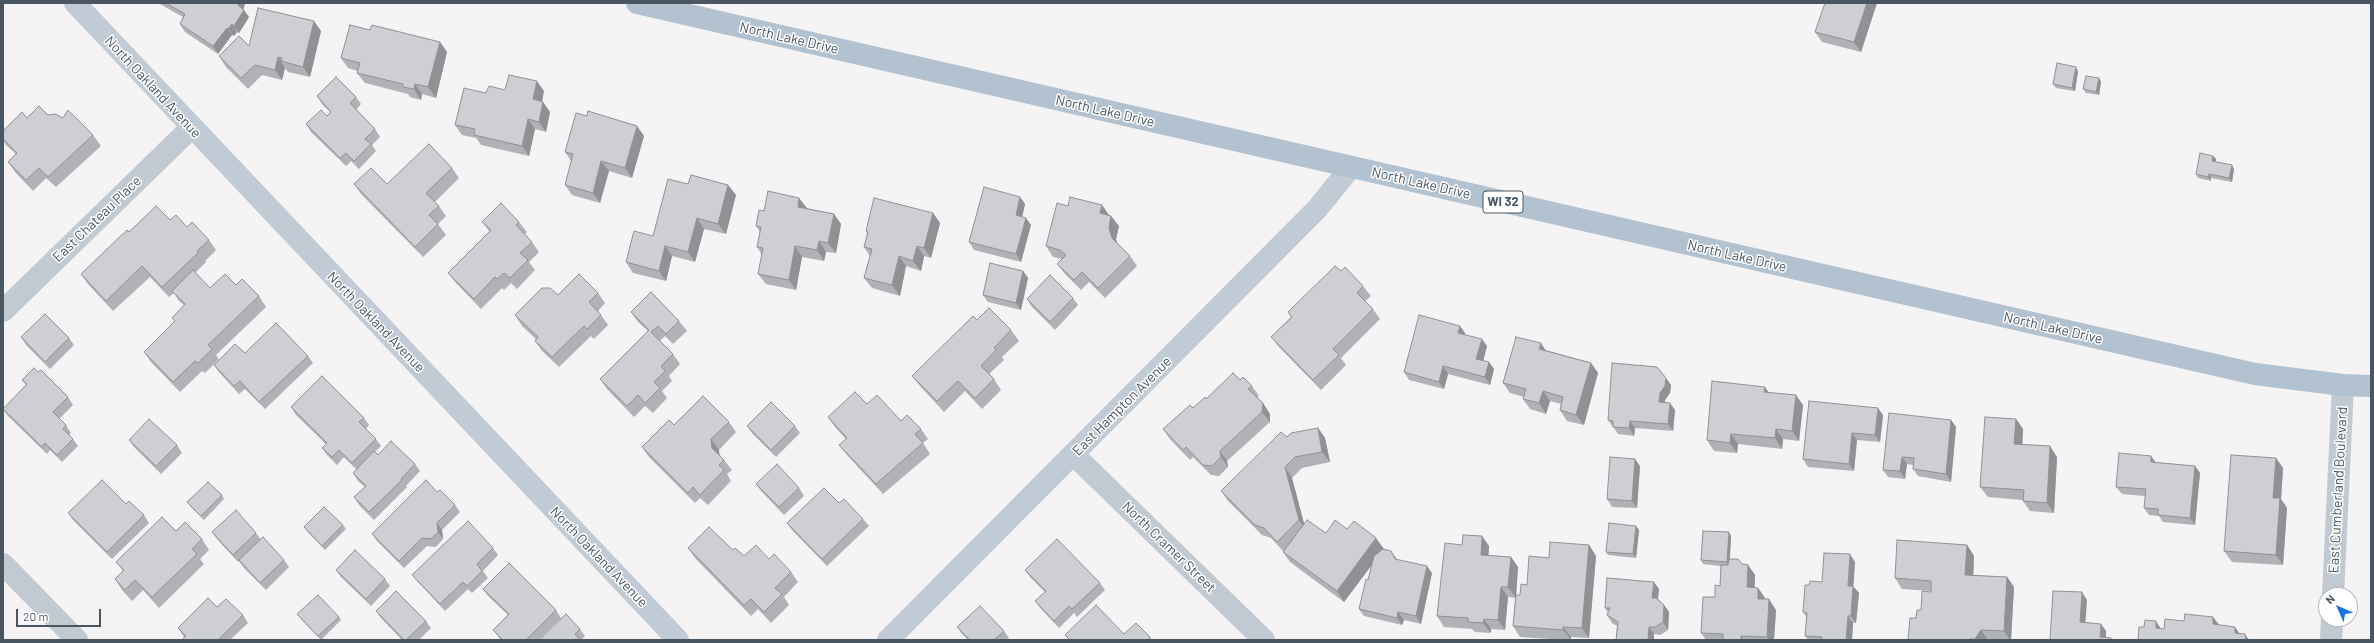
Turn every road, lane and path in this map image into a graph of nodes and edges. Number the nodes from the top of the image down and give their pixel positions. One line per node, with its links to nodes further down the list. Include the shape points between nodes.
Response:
1 (74, 3): 3 (main road, North Oakland Avenue)
2 (637, 3): 4 (main road, North Lake Drive / WI 32)
3 (191, 128): 5 (street, East Chateau Place); 13 (main road, North Oakland Avenue)
4 (1351, 167): 6 (main road, North Lake Drive / WI 32, via 2255,374); 8 (main road, East Hampton Avenue, via 1317,210)
5 (3, 311)
6 (2343, 386): 7 (main road, North Lake Drive / WI 32); 10 (street, East Cumberland Boulevard)
7 (2371, 386)
8 (1074, 455): 14 (main road, East Hampton Avenue); 15 (street, North Cramer Street)
9 (3, 564): 12 (street)
10 (2333, 587)
11 (2332, 627): 16 (street)
12 (77, 640)
13 (678, 640)
14 (888, 640)
15 (1264, 640)
16 (2331, 640)

